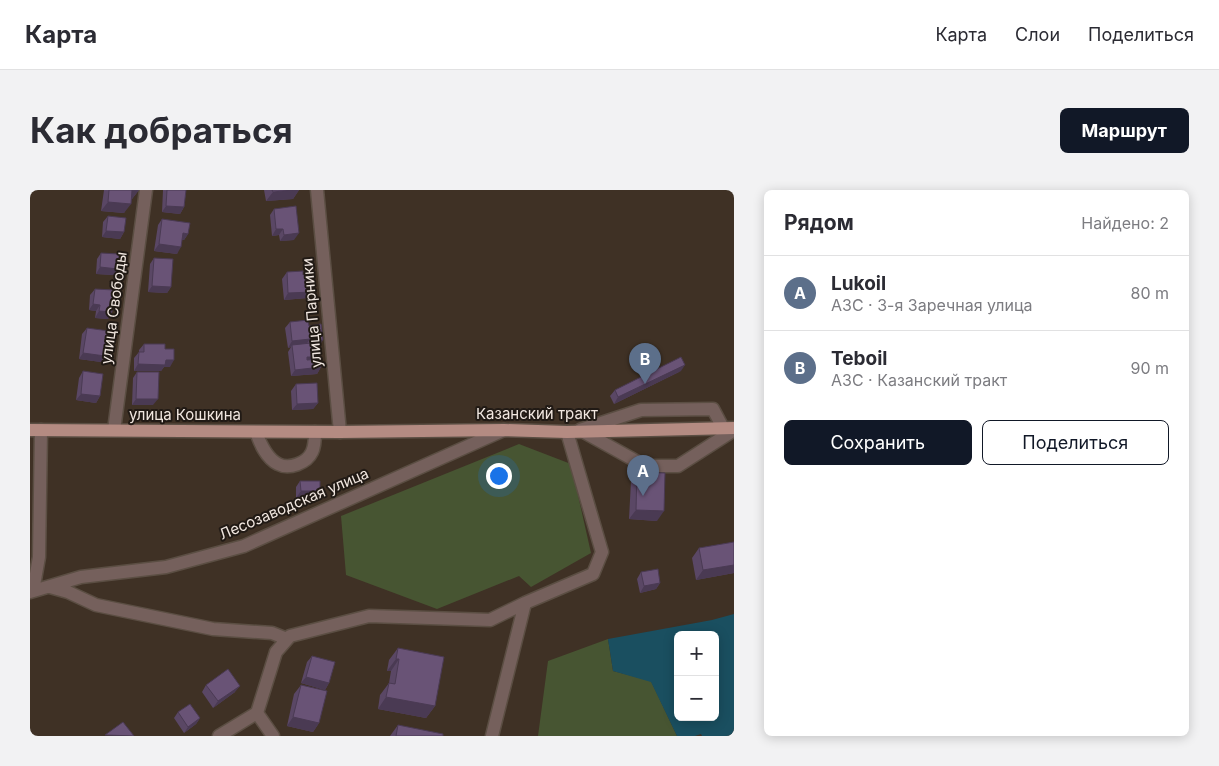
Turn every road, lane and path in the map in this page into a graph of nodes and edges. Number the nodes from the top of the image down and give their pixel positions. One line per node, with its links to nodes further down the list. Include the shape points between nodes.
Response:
1 (146, 190): 5 (street, улица Свободы)
2 (317, 190): 9 (street, улица Парники)
3 (730, 429): 10 (main road, Казанский тракт); 10 (street, via 713,409 641,410); 10 (street, via 678,466 645,466)
4 (35, 430): 5 (main road, улица Кошкина); 12 (street, via 39,558)
5 (114, 430): 7 (main road, улица Кошкина)
6 (504, 430): 9 (main road, Казанский тракт); 10 (main road, Казанский тракт); 11 (street, Лесозаводская улица, via 244,546 166,567 81,577)
7 (256, 432): 8 (main road, улица Кошкина); 8 (street, via 268,455 278,464 290,466 303,461 312,452)
8 (315, 432): 9 (main road, улица Кошкина)
9 (340, 432)
10 (575, 432): 13 (street, via 602,552 593,574)
11 (50, 587): 12 (street, Лесозаводская улица); 14 (street, via 96,605 213,628 272,633)
12 (32, 592)
13 (524, 603): 14 (street, via 490,620 369,616); 18 (street)
14 (287, 639): 15 (street, via 276,652)
15 (257, 713): 16 (street); 17 (street)
16 (219, 736)
17 (273, 736)
18 (492, 736)

